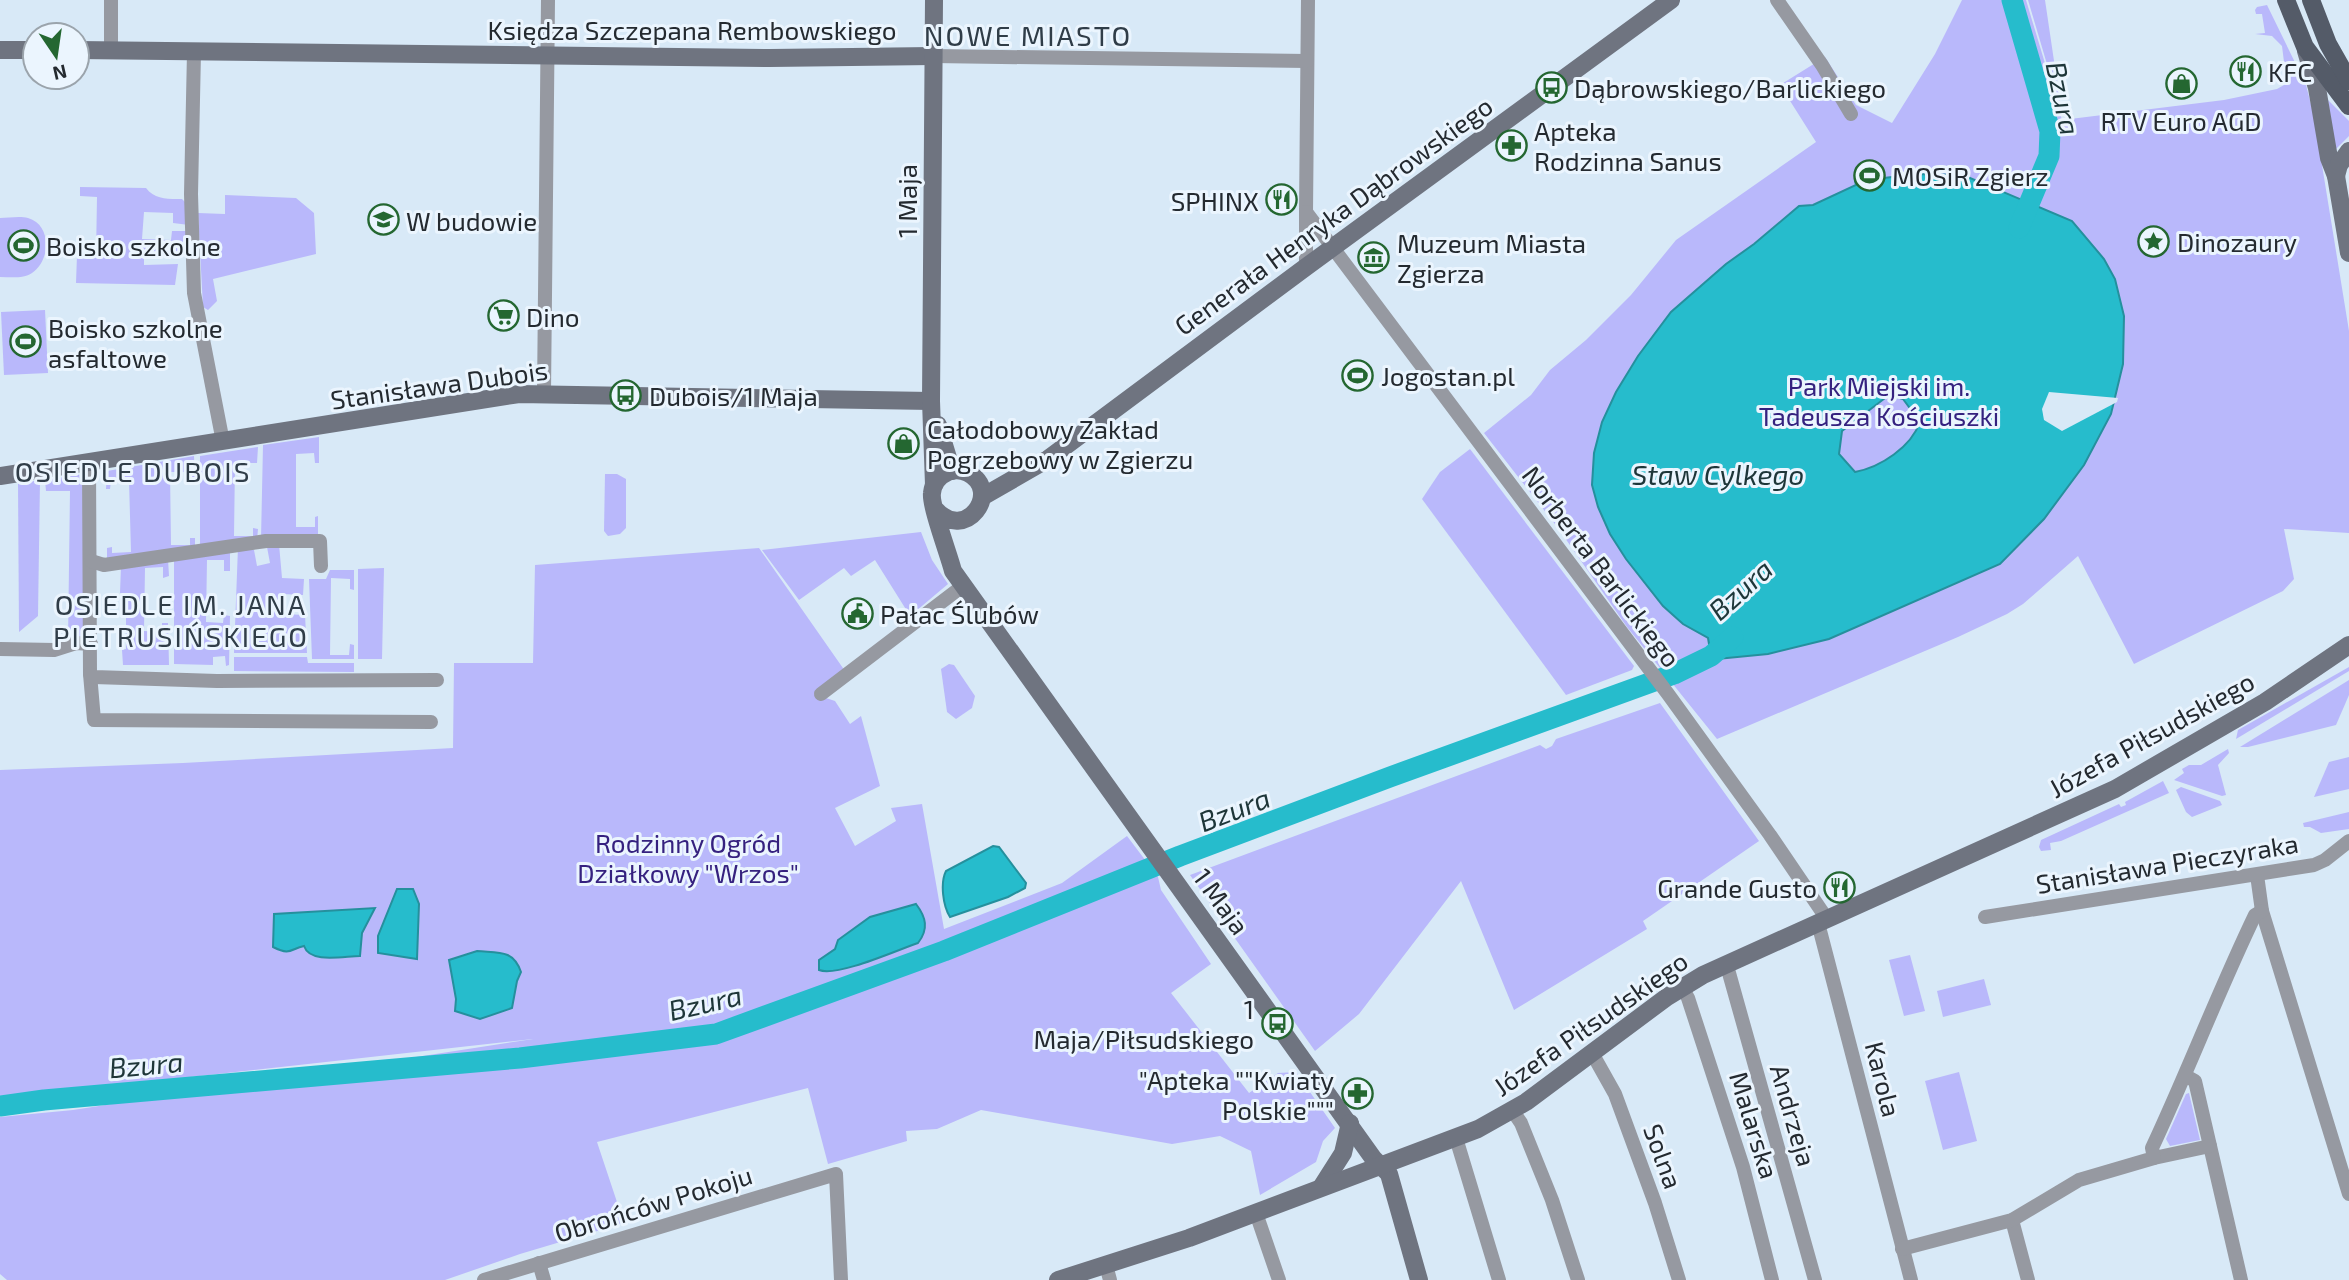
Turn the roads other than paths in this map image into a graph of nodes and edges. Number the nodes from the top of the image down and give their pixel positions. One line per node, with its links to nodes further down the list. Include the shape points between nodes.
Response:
1 (111, 0): 13 (street)
2 (548, 0): 15 (street)
3 (934, 0): 16 (street, 1 Maja)
4 (1308, 0): 17 (street)
5 (1671, 0): 24 (street, Generała Henryka Dąbrowskiego)
6 (1777, 0): 20 (street)
7 (2286, 0): 9 (main road)
8 (2312, 0): 18 (main road, via 2328,44)
9 (2305, 47): 19 (main road); 22 (street)
10 (0, 50): 11 (street)
11 (21, 50)
12 (91, 50): 13 (street, Księdza Szczepana Rembowskiego)
13 (111, 50): 14 (street, Księdza Szczepana Rembowskiego)
14 (194, 52): 15 (street, Księdza Szczepana Rembowskiego); 29 (street, via 194,293)
15 (547, 55): 16 (street, Księdza Szczepana Rembowskiego); 27 (street)
16 (933, 56): 17 (street, Księdza Szczepana Rembowskiego); 28 (street, 1 Maja)
17 (1307, 61): 23 (street)
18 (2349, 81)
19 (2349, 106)
20 (1851, 114)
21 (2347, 155): 22 (street)
22 (2336, 176): 25 (street)
23 (1306, 212): 24 (street, Norberta Barlickiego); 26 (street)
24 (1333, 247): 26 (street, Generała Henryka Dąbrowskiego); 54 (street, Norberta Barlickiego, via 1770,835)
25 (2349, 253)
26 (1306, 267): 34 (street, Generała Henryka Dąbrowskiego, via 1048,460)
27 (544, 393): 28 (street, Stanisława Dubois); 29 (street, Stanisława Dubois)
28 (931, 401): 31 (street, 1 Maja); 33 (street, 1 Maja)
29 (223, 442): 30 (street, Stanisława Dubois)
30 (89, 463): 32 (street, Stanisława Dubois); 37 (street)
31 (952, 471): 33 (street); 34 (street, via 972,475)
32 (0, 476)
33 (933, 485): 35 (street)
34 (981, 492): 36 (street, via 979,507 972,515)
35 (935, 509): 36 (street); 38 (street, 1 Maja)
36 (953, 520): 38 (street)
37 (91, 561): 39 (street, via 104,565 266,541 320,541); 41 (street)
38 (951, 563): 40 (street, 1 Maja)
39 (321, 566)
40 (964, 585): 48 (street); 60 (street, 1 Maja)
41 (91, 644): 43 (street, via 54,650); 46 (street)
42 (2349, 645): 45 (street, Józefa Piłsudskiego)
43 (0, 649)
44 (2349, 656): 45 (street, Józefa Piłsudskiego)
45 (2319, 667): 54 (street, Józefa Piłsudskiego, via 2115,789)
46 (90, 674): 47 (street, via 217,681); 49 (street, via 94,720)
47 (437, 680)
48 (821, 694)
49 (431, 722)
50 (2349, 841): 51 (street, Stanisława Pieczyraka, via 2319,863)
51 (2257, 874): 52 (street); 53 (street, Stanisława Pieczyraka)
52 (2262, 911): 58 (street, via 2249,927); 66 (street)
53 (1985, 917)
54 (1822, 921): 55 (street, Józefa Piłsudskiego); 69 (street, Karola)
55 (1724, 964): 56 (street, Józefa Piłsudskiego); 82 (street, Andrzeja)
56 (1682, 987): 57 (street, Józefa Piłsudskiego); 81 (street, Malarska, via 1743,1167)
57 (1592, 1053): 59 (street, Józefa Piłsudskiego); 80 (street, Solna, via 1615,1094)
58 (2186, 1076): 62 (street, via 2195,1081); 63 (street, via 2152,1149)
59 (1513, 1111): 61 (street, Józefa Piłsudskiego); 79 (street, via 1552,1200)
60 (1350, 1123): 64 (street, 1 Maja); 65 (street, via 1343,1153)
61 (1455, 1138): 64 (street, Józefa Piłsudskiego); 78 (street)
62 (2210, 1146): 63 (street); 85 (street)
63 (2154, 1158): 68 (street, via 2079,1180)
64 (1380, 1165): 65 (street, Józefa Piłsudskiego); 77 (street, 1 Maja, via 1394,1188)
65 (1321, 1187): 67 (street, Józefa Piłsudskiego)
66 (2349, 1194)
67 (1256, 1213): 71 (street, Józefa Piłsudskiego); 76 (street)
68 (2012, 1220): 69 (street); 84 (street)
69 (1902, 1249): 83 (street, Karola)
70 (538, 1263): 72 (street, Obrońców Pokoju); 73 (street); 74 (street, Obrońców Pokoju, via 836,1174)
71 (1108, 1273): 75 (street, Józefa Piłsudskiego)
72 (484, 1280)
73 (544, 1280)
74 (842, 1280)
75 (1058, 1280)
76 (1279, 1280)
77 (1419, 1280)
78 (1499, 1280)
79 (1578, 1280)
80 (1679, 1280)
81 (1772, 1280)
82 (1815, 1280)
83 (1910, 1280)
84 (2028, 1280)
85 (2241, 1280)

